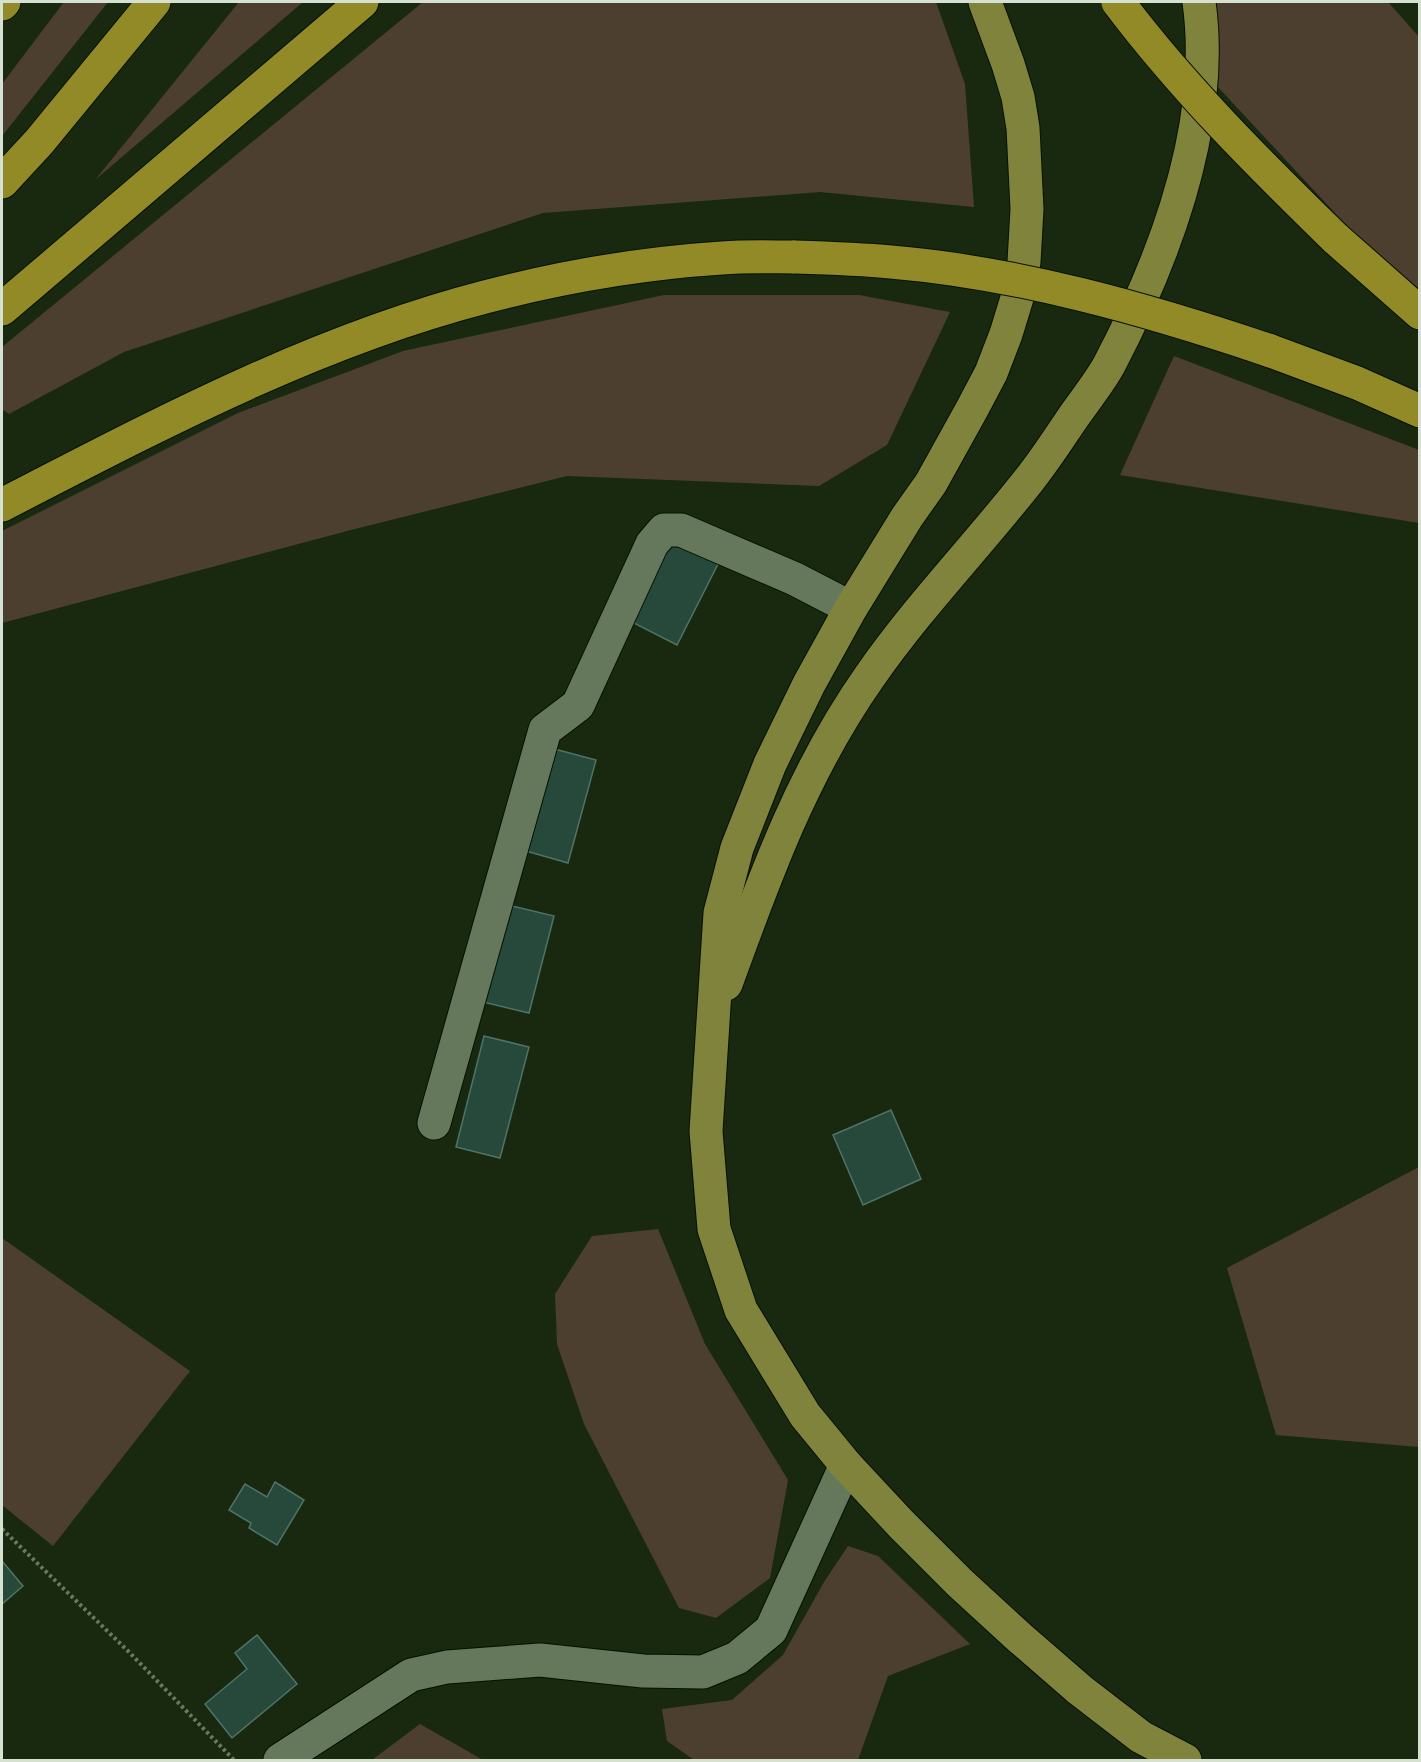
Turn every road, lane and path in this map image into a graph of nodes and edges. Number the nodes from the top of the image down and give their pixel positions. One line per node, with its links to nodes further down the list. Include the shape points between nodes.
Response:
1 (154, 2): 6 (highway)
2 (363, 2): 7 (highway)
3 (986, 2): 11 (main road, via 1018,97 1023,128 1026,230 1017,298 991,373 972,409 931,483)
4 (1118, 2): 8 (highway, bridge, via 1250,154)
5 (1199, 2): 12 (main road, via 1199,108 1178,205 1159,258 1108,368 1031,478 869,676 823,751 791,814)
6 (2, 182)
7 (2, 309)
8 (1419, 314)
9 (1419, 411): 10 (highway, bridge, via 1268,350 1184,322 1056,289 892,262 722,258 634,268 533,286 435,312 321,352 234,389)
10 (2, 505)
11 (851, 608): 12 (main road, via 770,764 737,849 720,913); 13 (street, via 795,579 681,530 664,530 652,544 578,705 545,730)
12 (714, 1020): 14 (main road, via 706,1131 714,1229 741,1310 805,1415)
13 (434, 1123)
14 (846, 1465): 17 (street, via 771,1630 737,1658 703,1672 644,1671 540,1660 447,1667 411,1675); 18 (main road, via 926,1549 1020,1638 1141,1737)
15 (2, 1529): 16 (path)
16 (234, 1761)
17 (280, 1761)
18 (1185, 1761)

